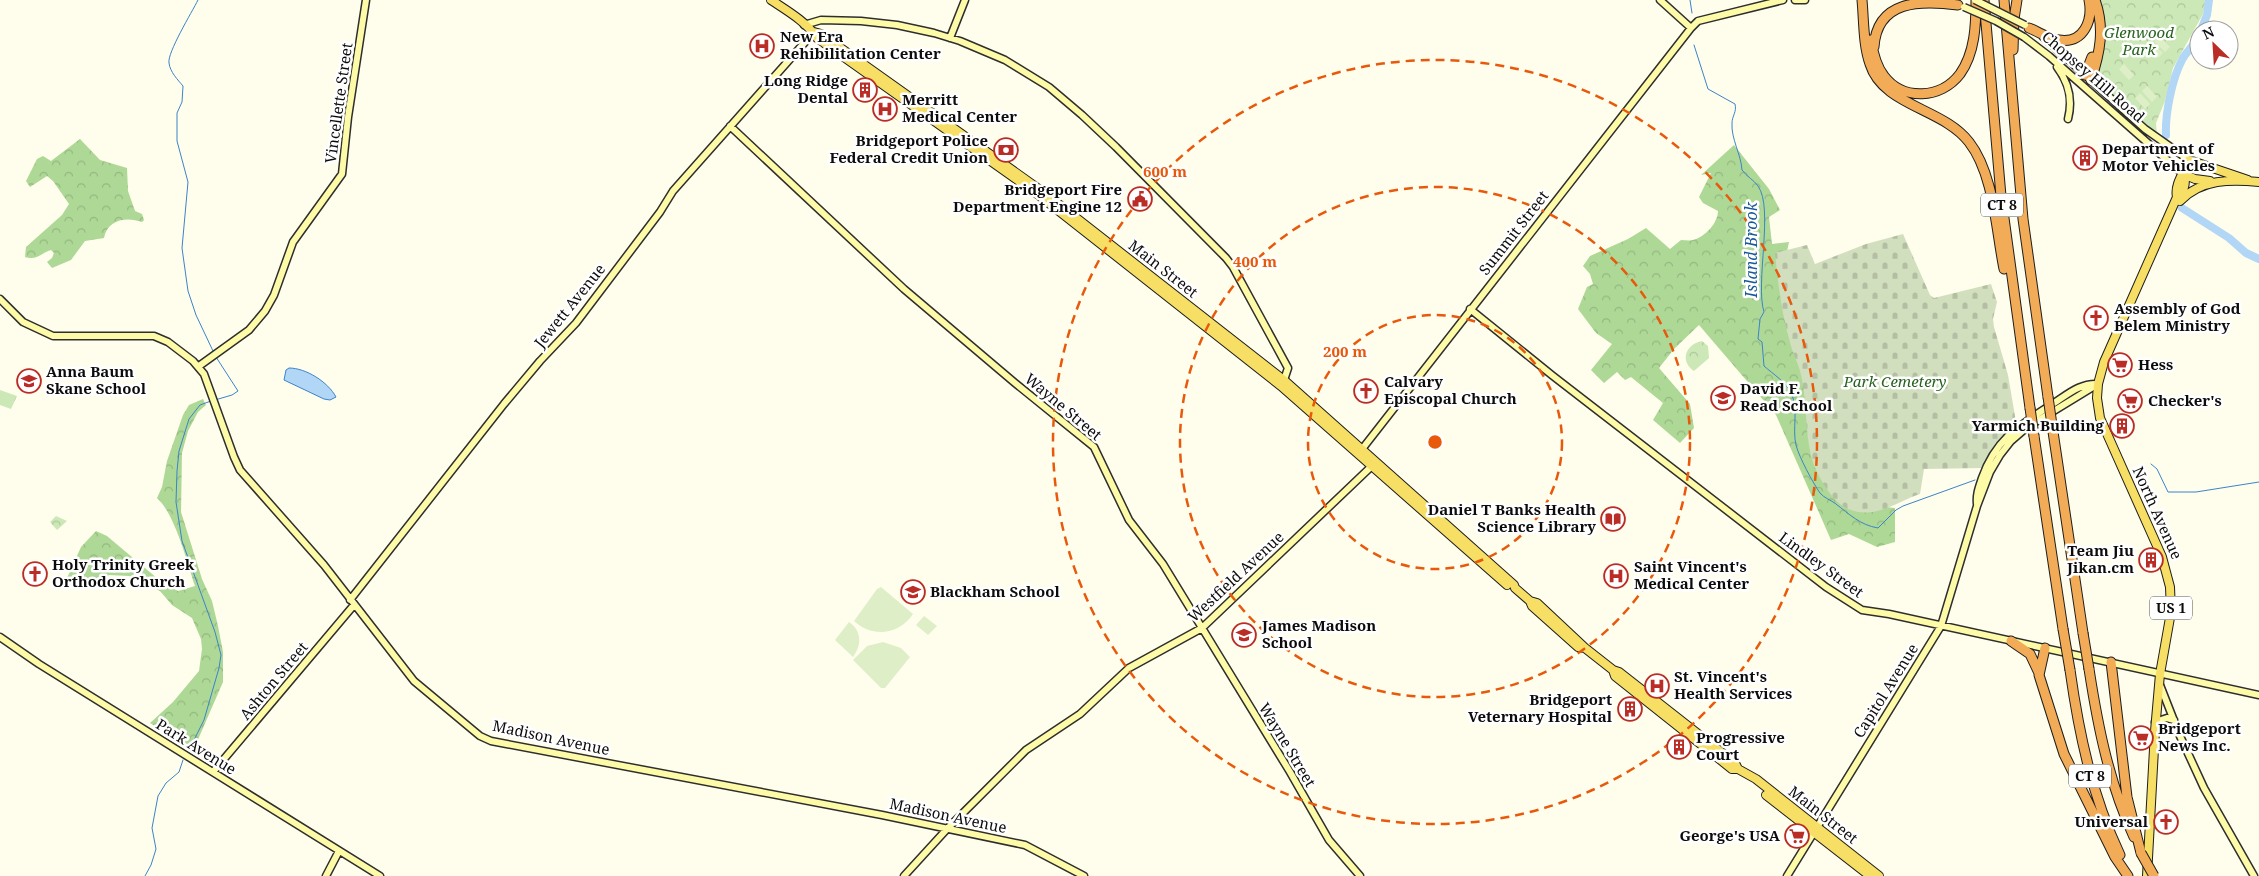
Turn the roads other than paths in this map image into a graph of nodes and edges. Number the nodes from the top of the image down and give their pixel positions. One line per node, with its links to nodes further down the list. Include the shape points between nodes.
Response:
1 (366, 0): 38 (main road, Vincellette Street, via 342,174 293,242 265,311 249,330)
2 (771, 0): 18 (main road, Main Street)
3 (965, 0): 22 (main road)
4 (1660, 0): 20 (main road)
5 (1783, 0): 20 (main road, via 1698,21)
6 (1795, 0): 7 (main road)
7 (1805, 0)
8 (1862, 0): 35 (highway, via 1868,57 1878,80 1893,94 1953,126 1977,154 1985,175 2004,271)
9 (1868, 0): 24 (highway)
10 (1944, 0): 17 (main road, Chopsey Hill Road)
11 (1976, 0): 19 (main road, Chopsey Hill Road, bridge); 24 (highway, via 1970,53 1961,73 1945,88 1924,94 1903,91 1885,78)
12 (1984, 0): 35 (highway, CT 8)
13 (2004, 0): 26 (highway, CT 8)
14 (2017, 0): 26 (highway)
15 (2089, 0): 19 (highway, via 2089,23 2076,37 2058,40); 25 (highway, via 2095,36)
16 (2095, 0): 25 (highway, via 2101,36 2099,52)
17 (1961, 6): 23 (main road, Chopsey Hill Road, bridge, via 1996,21); 24 (highway, via 1916,1 1892,10 1882,20 1876,34)
18 (804, 24): 21 (main road, Main Street); 22 (main road, via 821,20 875,22)
19 (2027, 26): 25 (main road, Chopsey Hill Road)
20 (1691, 28): 37 (main road, Summit Street)
21 (814, 32): 28 (main road, Jewett Avenue); 39 (main road, Main Street, via 817,38 1040,196)
22 (950, 38): 39 (main road, via 1005,60 1058,94 1116,147 1226,258 1288,368)
23 (2049, 56): 27 (main road, via 2068,88 2071,102); 30 (main road, Chopsey Hill Road)
24 (1876, 62)
25 (2088, 77): 29 (main road, Chopsey Hill Road, via 2145,130)
26 (2012, 106): 60 (highway, CT 8, bridge, via 2025,236 2098,726 2122,811)
27 (2068, 119)
28 (730, 126): 43 (main road, Jewett Avenue, via 673,191 576,323 504,404); 45 (main road, Wayne Street, via 904,289 1015,384 1091,443 1126,516 1164,564)
29 (2189, 160): 30 (main road, US 1); 31 (main road, Chopsey Hill Road / US 1)
30 (2183, 174): 32 (main road, Chopsey Hill Road); 34 (main road, US 1)
31 (2248, 180): 32 (main road, US 1); 33 (main road, US 1)
32 (2218, 182): 34 (main road, US 1, via 2195,188)
33 (2259, 182)
34 (2173, 210): 40 (main road, North Avenue / US 1, via 2111,346)
35 (2013, 298): 69 (highway, CT 8, bridge, via 2079,728 2091,781)
36 (0, 299): 38 (main road, Madison Avenue, via 23,322 53,336 154,336 168,342)
37 (1470, 309): 41 (main road, Summit Street); 44 (main road, Lindley Street, via 1826,587 1862,610)
38 (199, 366): 43 (main road, Madison Avenue, via 240,470)
39 (1283, 383): 41 (main road, Main Street)
40 (2098, 384): 44 (main road, Capitol Avenue, via 2086,384 2075,389 2014,428 1999,444 1986,466 1976,495 1977,506); 50 (main road, North Avenue / US 1, via 2098,408 2103,428 2168,571 2171,612)
41 (1360, 451): 42 (main road, Main Street)
42 (1374, 464): 45 (main road, Westfield Avenue); 58 (main road, Main Street, via 1512,589 1530,601 1578,648 1585,648 1619,672)
43 (352, 602): 56 (main road, Ashton Street); 57 (main road, Madison Avenue, via 414,681 474,731 491,740)
44 (1940, 626): 47 (main road, Lindley Street); 58 (main road, Capitol Avenue)
45 (1202, 628): 57 (main road, Westfield Avenue, via 1129,668 1080,714 1026,750); 65 (main road, Wayne Street, via 1329,840)
46 (0, 637): 56 (main road, Park Avenue)
47 (2011, 641): 48 (main road, Lindley Street); 51 (highway, via 2030,654)
48 (2045, 648): 49 (main road, Lindley Street); 51 (highway)
49 (2111, 662): 50 (main road, Lindley Street); 60 (highway, via 2127,797)
50 (2160, 674): 52 (main road, North Avenue / US 1); 53 (main road, Lindley Street)
51 (2040, 675): 69 (highway, via 2067,762 2115,857)
52 (2160, 686): 54 (main road); 55 (main road, North Avenue / US 1)
53 (2259, 695)
54 (2174, 720): 55 (main road); 72 (main road, via 2204,788)
55 (2155, 722): 70 (main road, North Avenue / US 1)
56 (213, 772): 59 (main road, Park Avenue)
57 (946, 829): 63 (main road, Westfield Avenue); 64 (main road, Madison Avenue, via 1025,845)
58 (1816, 830): 66 (main road, Capitol Avenue); 67 (main road, Main Street); 68 (main road, Main Street)
59 (339, 851): 61 (main road); 62 (main road, Park Avenue)
60 (2141, 853): 71 (highway, CT 8, bridge)
61 (326, 876)
62 (380, 876)
63 (904, 876)
64 (1084, 876)
65 (1360, 876)
66 (1787, 876)
67 (1870, 876)
68 (1878, 876)
69 (2130, 876)
70 (2147, 876)
71 (2154, 876)
72 (2254, 876)

